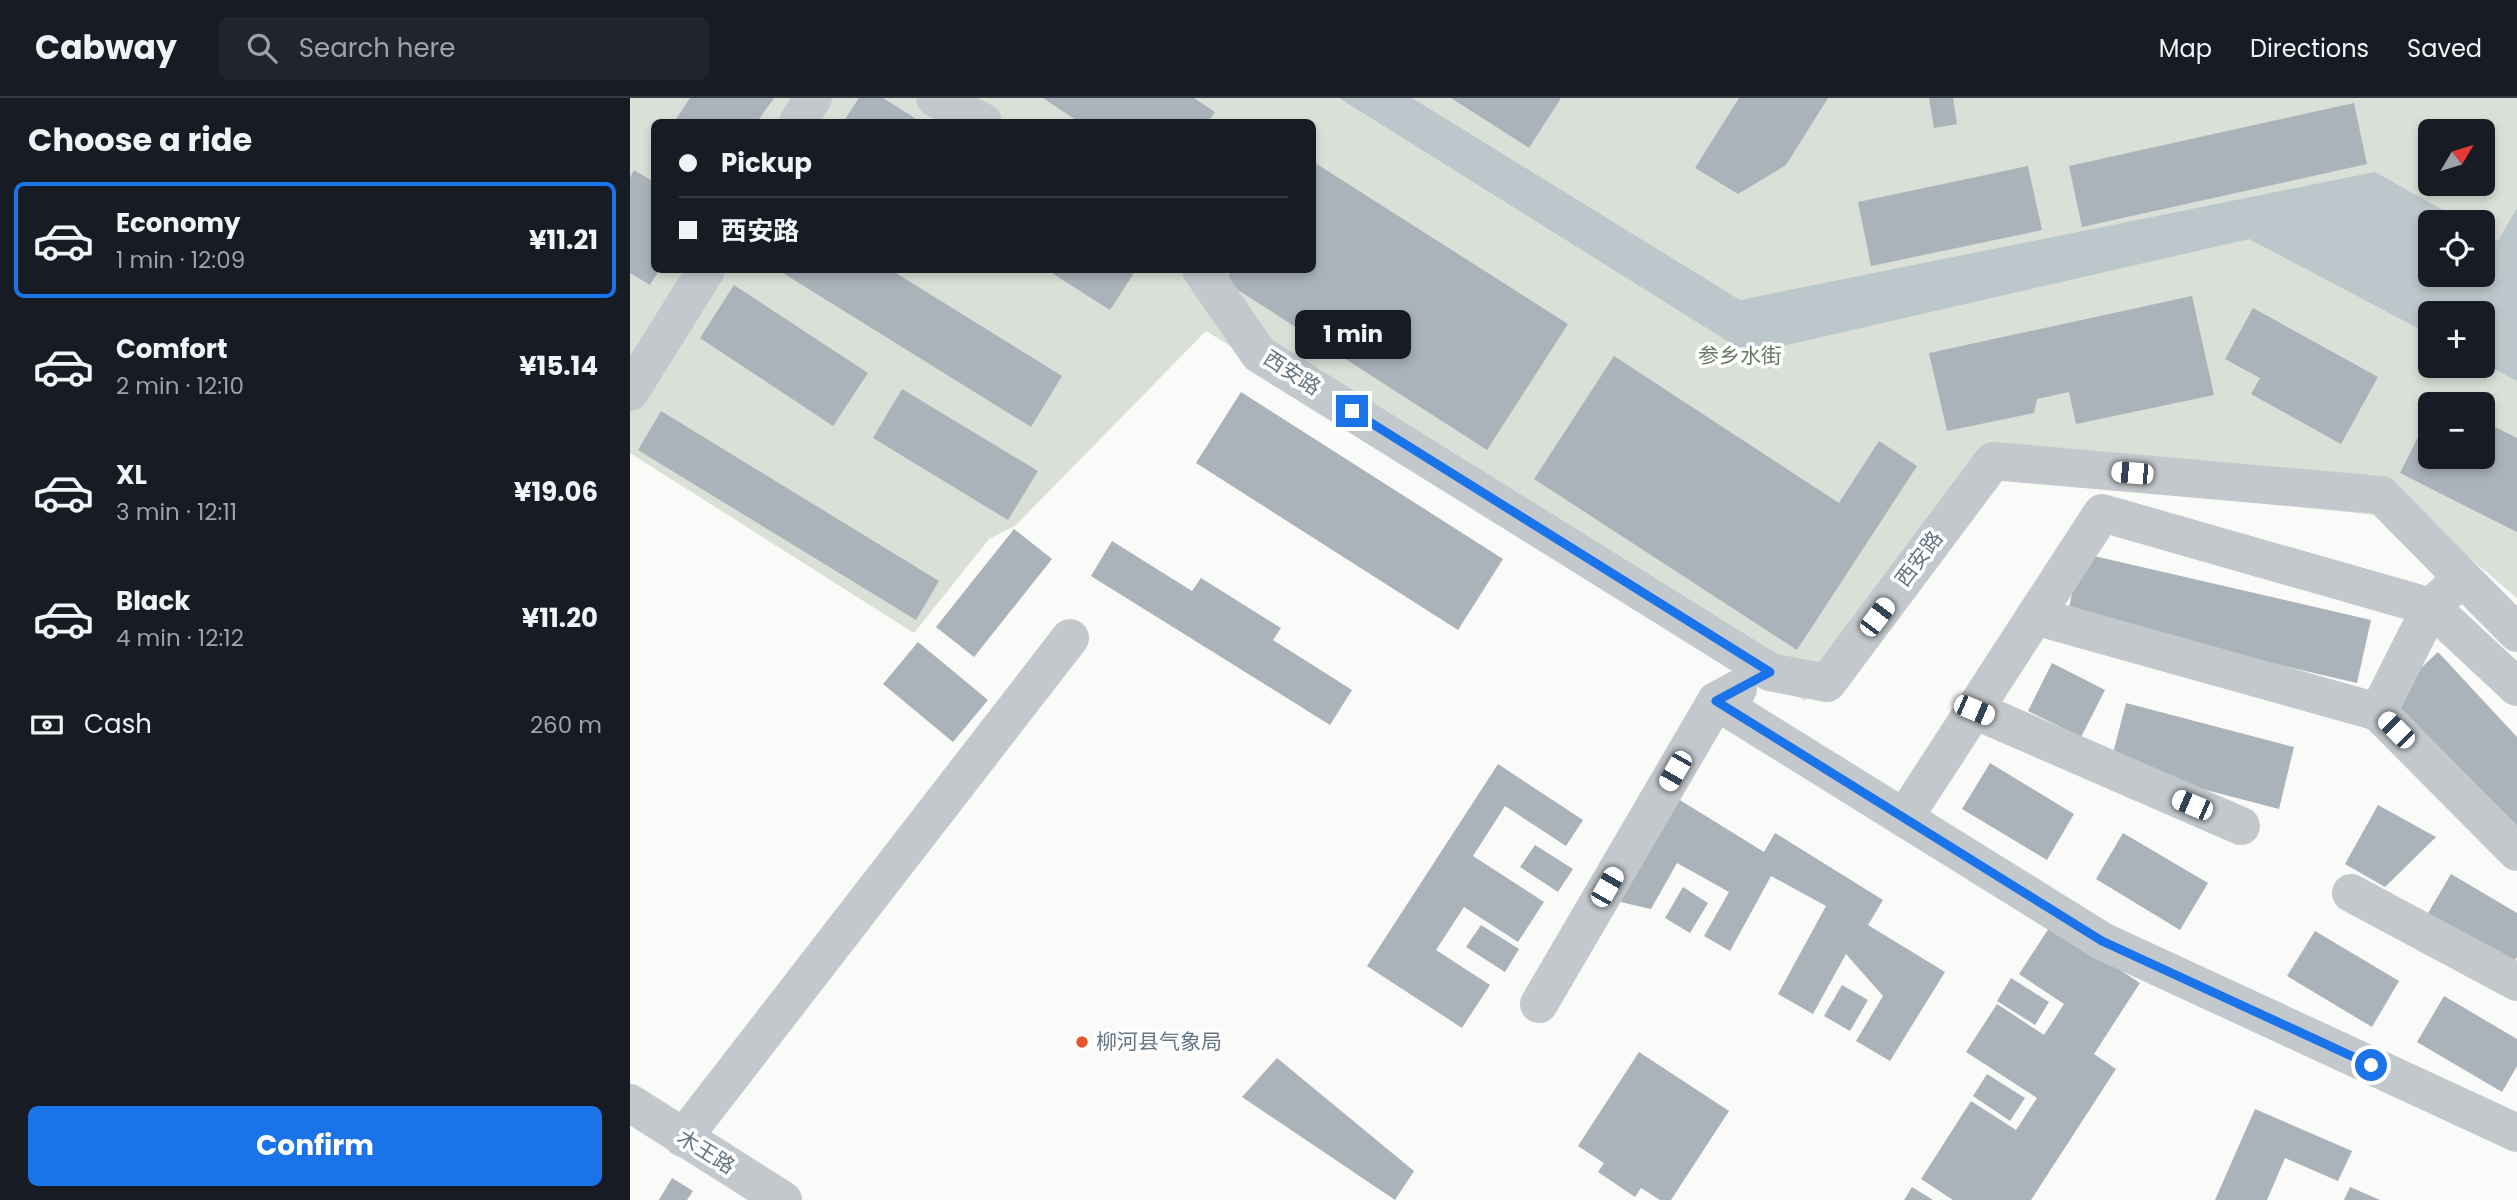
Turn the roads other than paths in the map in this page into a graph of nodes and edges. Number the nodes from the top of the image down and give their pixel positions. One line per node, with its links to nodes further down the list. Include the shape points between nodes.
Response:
1 (813, 98): 3 (street)
2 (935, 98): 4 (street)
3 (800, 119)
4 (976, 119)
5 (704, 273): 7 (street)
6 (1203, 273): 13 (street, 西安路, via 1259,354)
7 (630, 392)
8 (2462, 578): 9 (street); 11 (street, 西安路); 13 (street, 西安路, via 2381,495 1993,461 1826,683)
9 (2431, 607): 10 (street, via 2102,513); 14 (street); 17 (street)
10 (2035, 615): 16 (street); 17 (street)
11 (2517, 634)
12 (1070, 638): 26 (street)
13 (1770, 672): 15 (street)
14 (2517, 688)
15 (1716, 701): 18 (street); 23 (street)
16 (1974, 710): 18 (street); 19 (street)
17 (2378, 712): 20 (street)
18 (1904, 818): 25 (street, via 2102,941)
19 (2241, 826)
20 (2517, 852)
21 (2351, 893): 22 (street)
22 (2517, 982)
23 (1539, 1004)
24 (630, 1104): 26 (street, 木王路)
25 (2517, 1133)
26 (683, 1138): 27 (street, 木王路)
27 (783, 1200)

